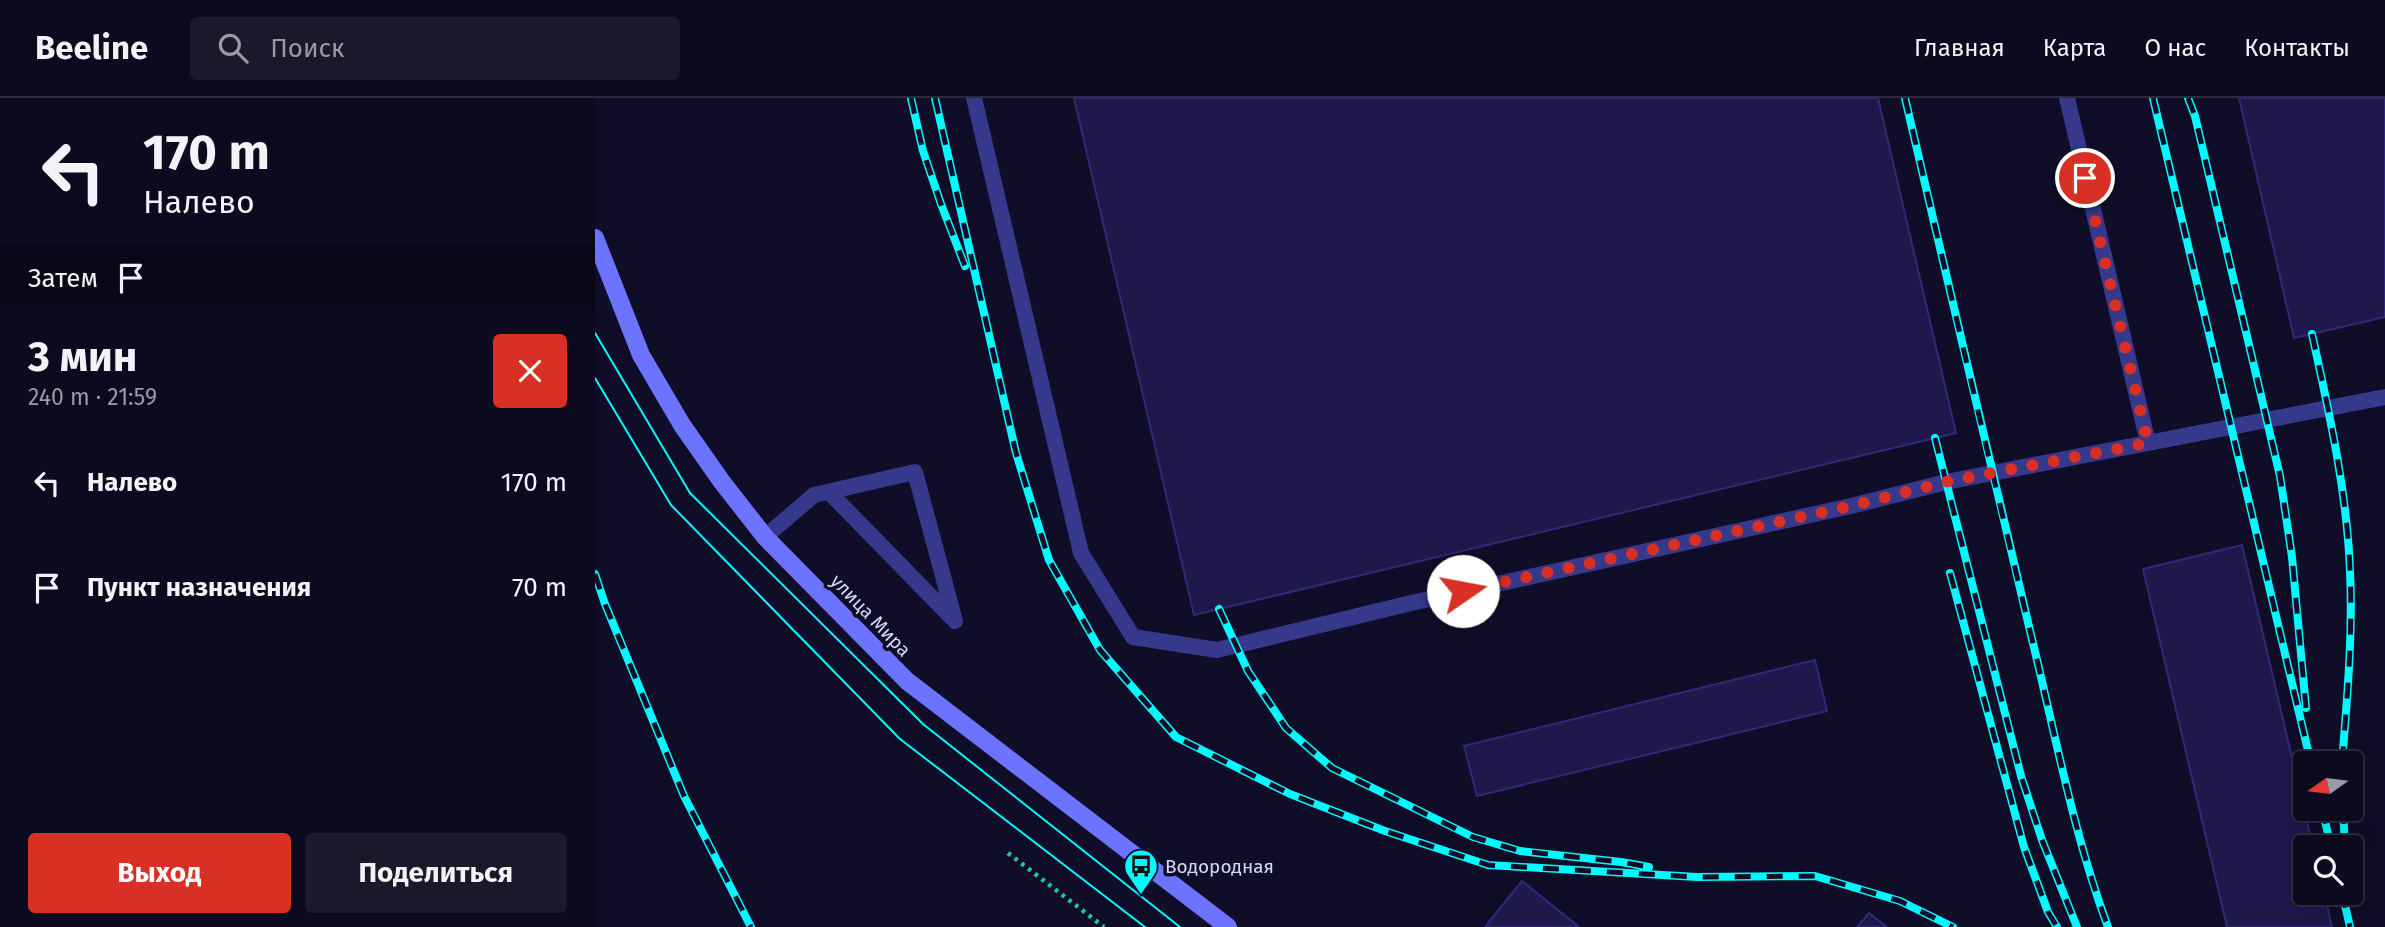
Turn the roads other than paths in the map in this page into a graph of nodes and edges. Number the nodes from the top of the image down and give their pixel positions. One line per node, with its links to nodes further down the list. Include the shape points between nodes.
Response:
1 (974, 98): 5 (lane, via 1081,554 1133,637 1217,650 1945,482)
2 (2067, 98): 5 (lane)
3 (595, 238): 7 (main road, улица Мира, via 641,355 682,425)
4 (2385, 397): 5 (lane)
5 (2148, 443)
6 (829, 492): 6 (lane, via 877,542 955,621 915,472); 7 (lane, via 814,495)
7 (765, 537): 8 (main road, улица Мира, via 907,681)
8 (1228, 927)

